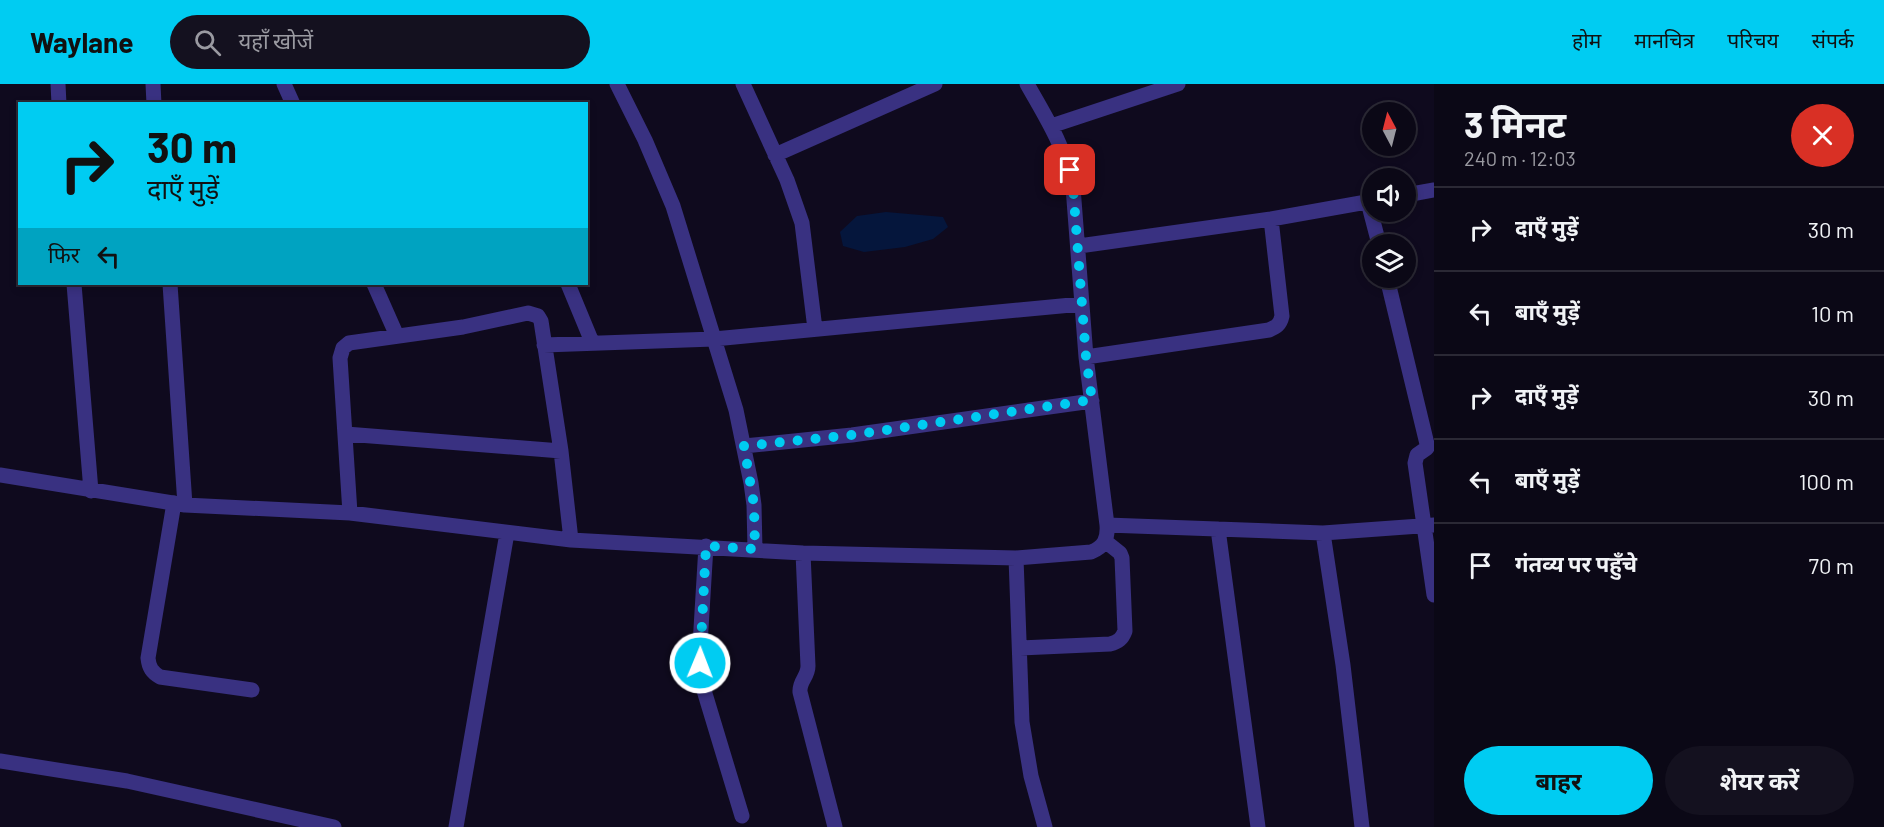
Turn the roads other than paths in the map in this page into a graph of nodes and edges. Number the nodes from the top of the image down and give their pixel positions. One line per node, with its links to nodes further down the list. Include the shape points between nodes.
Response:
1 (58, 84): 9 (street)
2 (153, 84): 10 (street)
3 (285, 84): 11 (street)
4 (617, 84): 27 (street, via 673,206)
5 (743, 84): 13 (street)
6 (935, 84): 13 (street)
7 (1027, 84): 12 (street)
8 (1178, 84): 12 (street)
9 (59, 102)
10 (154, 102)
11 (292, 102)
12 (1051, 126): 18 (street, via 1070,170)
13 (775, 154): 25 (street, via 802,223)
14 (1434, 190): 15 (street)
15 (1416, 193)
16 (1362, 202): 17 (street)
17 (1271, 219): 18 (street); 30 (street, via 1282,316 1276,327)
18 (1079, 246): 24 (street)
19 (74, 285): 36 (street)
20 (170, 285): 37 (street)
21 (374, 285): 26 (street)
22 (568, 285): 28 (street)
23 (1389, 288): 40 (street, via 1427,444 1415,463)
24 (1082, 304): 25 (street); 30 (street)
25 (815, 329): 27 (street)
26 (397, 336): 29 (street, via 528,313 538,316); 32 (street, via 349,343 343,348 340,358)
27 (714, 339): 28 (street); 33 (street)
28 (592, 342): 29 (street)
29 (544, 345): 34 (street)
30 (1086, 357): 31 (street)
31 (1092, 400): 33 (street, via 852,435); 39 (street)
32 (346, 434): 34 (street); 38 (street)
33 (744, 446): 47 (street, via 754,505)
34 (561, 451): 44 (street)
35 (0, 476): 36 (street)
36 (91, 491): 37 (street)
37 (179, 504): 38 (street); 52 (street, via 149,666 160,677)
38 (350, 513): 42 (street)
39 (1107, 525): 41 (street); 45 (street)
40 (1428, 525): 43 (street); 50 (street)
41 (1218, 529): 43 (street); 59 (street)
42 (507, 533): 44 (street); 56 (street)
43 (1323, 533): 60 (street)
44 (571, 540): 46 (street)
45 (1105, 541): 49 (street, via 1091,552); 51 (street, via 1122,558 1123,636 1110,644)
46 (706, 546): 47 (street); 54 (street, via 700,645 703,687)
47 (755, 549): 48 (street)
48 (803, 553): 49 (street); 57 (street, via 808,666 800,692)
49 (1016, 558): 51 (street)
50 (1434, 595)
51 (1020, 648): 58 (street, via 1022,722)
52 (252, 690)
53 (0, 760): 55 (street, via 127,781)
54 (742, 816)
55 (334, 827)
56 (456, 827)
57 (835, 827)
58 (1045, 827)
59 (1258, 827)
60 (1362, 827)

